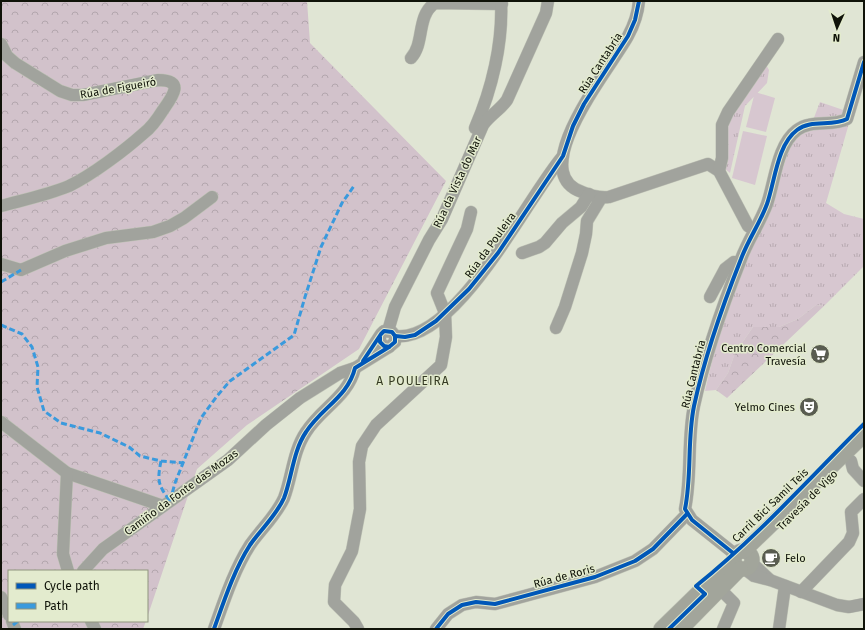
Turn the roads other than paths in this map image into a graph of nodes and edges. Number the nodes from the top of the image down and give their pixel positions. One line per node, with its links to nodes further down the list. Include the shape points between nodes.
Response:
1 (548, 1): 8 (street, Rúa da Vista do Mar, via 546,13 507,100)
2 (638, 1): 10 (street, Rúa Cantabria, via 635,20 628,36 584,104)
3 (502, 2): 6 (street, via 435,2 422,22 416,50); 9 (street, Rúa da Vista do Mar, via 500,48)
4 (778, 39): 11 (street, via 728,112 722,125 722,158)
5 (1, 44): 14 (street, Rúa de Figueiró, via 7,56 15,63 60,91 72,95 158,80 170,82 175,88 173,96 144,134 98,168 69,186)
6 (411, 58)
7 (864, 62): 16 (street, Rúa Cantabria, via 847,119 798,129 777,151 772,191)
8 (497, 113): 9 (street); 17 (street, Rúa da Vista do Mar, via 483,125 442,219)
9 (481, 114): 17 (street, Rúa da Vista do Mar, via 437,215)
10 (563, 156): 13 (street, Rúa Cantabria, via 563,174 568,185 574,190); 22 (street, Rúa da Pouleira, via 487,268)
11 (719, 171): 13 (street, via 708,164 702,165 624,193); 16 (street, via 748,226)
12 (212, 196): 20 (street, via 184,218 153,232 106,238 65,251 21,270)
13 (595, 196): 18 (street, via 562,223 545,243); 23 (street, via 586,221 582,253)
14 (1, 206)
15 (471, 212): 22 (street, Rúa da Pouleira, via 468,229 437,292)
16 (755, 230): 19 (street, Rúa Cantabria)
17 (429, 240): 24 (street, Rúa da Vista do Mar, via 395,307)
18 (522, 253)
19 (739, 263): 21 (street, via 734,262 725,269); 37 (street, Rúa Cantabria, via 714,331 694,407 685,509)
20 (1, 264)
21 (710, 297)
22 (445, 313): 24 (street, Rúa da Pouleira, via 415,335); 48 (street, via 446,337 441,365 376,425 362,446 358,462 360,509 352,551 335,585 334,593 334,602)
23 (556, 328)
24 (388, 338): 25 (street, Camiño da Fonte das Mozas)
25 (358, 366): 36 (street, Camiño da Fonte das Mozas, via 340,373 300,398 228,460); 47 (street, via 345,390 311,425 302,439 284,498 276,513 250,545)
26 (1, 422): 32 (street)
27 (864, 430): 34 (main road)
28 (864, 435): 34 (main road, Travesía de Vigo)
29 (864, 443): 34 (main road, Travesía de Vigo)
30 (864, 448): 31 (main road)
31 (851, 461): 33 (street, via 853,469); 34 (main road)
32 (67, 473): 36 (street); 39 (street, via 63,554)
33 (864, 482)
34 (819, 483): 38 (main road, Travesía de Vigo)
35 (864, 499): 43 (street, via 851,512 852,533 849,542)
36 (163, 506): 40 (street, Camiño da Fonte das Mozas, via 104,549)
37 (687, 514): 38 (street); 49 (street, Rúa de Roris, via 653,549 636,561 595,578 495,604 476,602 462,605 448,614)
38 (743, 561): 41 (street, via 754,576); 42 (main road, Travesía de Vigo); 50 (main road, Travesía de Vigo, via 700,590)
39 (68, 570)
40 (84, 570)
41 (785, 586): 43 (street); 53 (street)
42 (721, 590): 51 (main road, Travesía de Vigo); 52 (street, via 734,604)
43 (801, 592): 45 (street, via 837,605 849,607)
44 (1, 597): 46 (street)
45 (864, 604)
46 (8, 613)
47 (214, 629)
48 (358, 629)
49 (436, 629)
50 (662, 629)
51 (681, 629)
52 (723, 629)
53 (779, 629)

